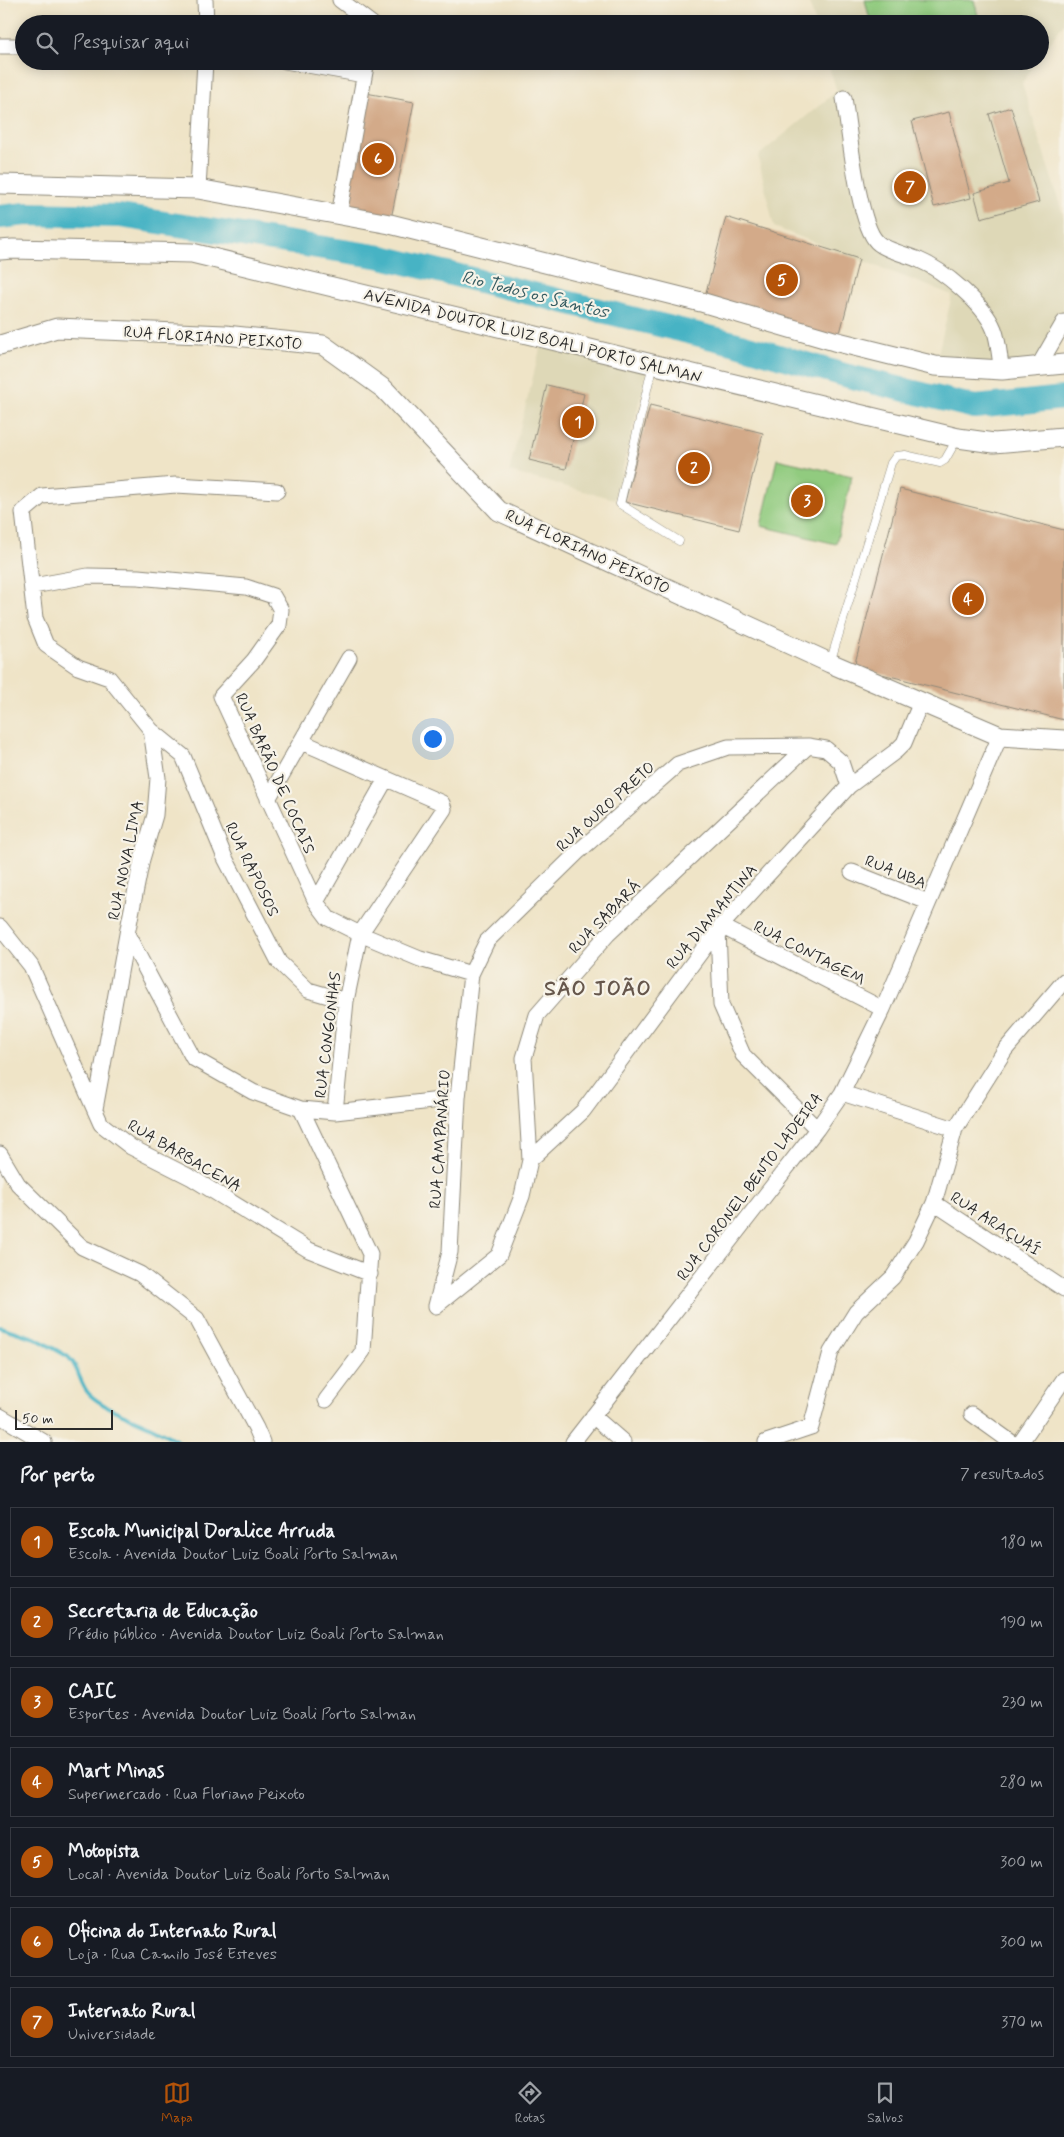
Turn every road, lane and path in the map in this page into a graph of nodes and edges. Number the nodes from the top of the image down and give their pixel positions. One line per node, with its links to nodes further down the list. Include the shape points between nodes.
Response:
1 (205, 0): 3 (street)
2 (340, 0): 4 (street)
3 (206, 15)
4 (360, 15)
5 (0, 46): 6 (street)
6 (15, 46)
7 (205, 70): 11 (street)
8 (365, 70): 12 (street)
9 (844, 98): 19 (street, via 868,230 878,244 921,260 976,303 994,330)
10 (0, 184): 11 (street)
11 (198, 189): 12 (street)
12 (339, 215): 19 (street, via 551,263 935,366)
13 (0, 250): 16 (street, AVENIDA DOUTOR LUIZ BOALI PORTO SALMAN, via 192,253)
14 (1064, 322): 18 (street)
15 (0, 345): 26 (street, RUA FLORIANO PEIXOTO, via 57,328 226,335 323,345 384,389 499,512)
16 (653, 364): 21 (street, AVENIDA DOUTOR LUIZ BOALI PORTO SALMAN); 23 (lane, via 620,504)
17 (1064, 364): 18 (street)
18 (1038, 367): 19 (street)
19 (1002, 370)
20 (1064, 437): 21 (street, AVENIDA DOUTOR LUIZ BOALI PORTO SALMAN, via 994,443)
21 (958, 438): 26 (lane, via 940,463 905,455 896,456 891,463)
22 (277, 491): 24 (street, via 176,485 42,496 23,512)
23 (679, 542)
24 (33, 586): 28 (street, via 35,618 46,645 78,667 109,678); 35 (street, RUA BARÃO DE COCAIS, via 88,576 138,577 246,587 273,596 281,610 279,625 254,660 221,696)
25 (349, 658): 31 (street)
26 (830, 663): 27 (street, RUA FLORIANO PEIXOTO)
27 (921, 702): 29 (street, RUA FLORIANO PEIXOTO); 34 (street, RUA DIAMANTINA, via 904,743)
28 (151, 730): 41 (street, RUA NOVA LIMA, via 158,778 156,815 142,859); 45 (street, RUA RAPOSOS, via 183,756 226,858 279,962 308,990)
29 (1000, 736): 30 (street, RUA FLORIANO PEIXOTO); 38 (street, RUA CORONEL BENTO LADEIRA)
30 (1064, 740)
31 (302, 742): 33 (street); 35 (street)
32 (808, 746): 34 (street, via 826,750 841,762); 43 (street, RUA OURO PRETO, via 728,747 678,764 579,851 487,941); 55 (street, RUA SABARÁ, via 608,934 537,1015 524,1058)
33 (386, 779): 37 (street); 42 (street, RUA CONGONHAS, via 442,803 444,809)
34 (849, 786): 40 (street, RUA DIAMANTINA)
35 (268, 799): 37 (street, RUA BARÃO DE COCAIS)
36 (852, 872): 38 (street, RUA UBA)
37 (316, 902): 42 (street, RUA BARÃO DE COCAIS, via 328,918)
38 (928, 902): 46 (street, RUA CORONEL BENTO LADEIRA)
39 (0, 927): 49 (street, RUA BARBACENA, via 31,966)
40 (720, 927): 46 (street, RUA CONTAGEM); 52 (street, via 721,1005 743,1055); 55 (street, RUA DIAMANTINA, via 583,1111)
41 (126, 934): 49 (street, RUA NOVA LIMA); 50 (street, via 193,1058 252,1092)
42 (360, 934): 43 (street, RUA BARÃO DE COCAIS, via 420,959); 45 (street, RUA CONGONHAS)
43 (470, 974): 48 (street, RUA CAMPANÁRIO)
44 (1064, 980): 53 (street, via 1005,1050)
45 (346, 1001): 51 (street, RUA CONGONHAS)
46 (882, 1009): 47 (street, RUA CORONEL BENTO LADEIRA)
47 (842, 1093): 52 (street, RUA CORONEL BENTO LADEIRA); 53 (street)
48 (458, 1098): 51 (street); 59 (street, RUA CAMPANÁRIO, via 450,1252)
49 (95, 1109): 57 (street, RUA BARBACENA, via 101,1124 132,1147 192,1178 309,1250)
50 (301, 1109): 51 (street); 57 (street, RUA CONGONHAS, via 370,1254)
51 (335, 1112)
52 (818, 1129): 64 (street, RUA CORONEL BENTO LADEIRA)
53 (955, 1129): 56 (street)
54 (0, 1154): 67 (street, via 18,1184 82,1247 140,1274 197,1319)
55 (530, 1160): 59 (street, RUA SABARÁ, via 522,1196 499,1256)
56 (934, 1203): 58 (street, RUA ARAÇUAÍ); 65 (street, via 916,1241 893,1277 856,1312 831,1352)
57 (370, 1274): 61 (street, RUA CONGONHAS, via 363,1352)
58 (1064, 1289)
59 (436, 1306)
60 (1064, 1379): 72 (street)
61 (326, 1400)
62 (972, 1414): 71 (street)
63 (0, 1416): 66 (street)
64 (593, 1416): 68 (street, RUA CORONEL BENTO LADEIRA); 69 (street)
65 (810, 1435): 70 (street)
66 (44, 1442)
67 (262, 1442)
68 (573, 1442)
69 (623, 1442)
70 (766, 1442)
71 (1011, 1442)
72 (1021, 1442)

